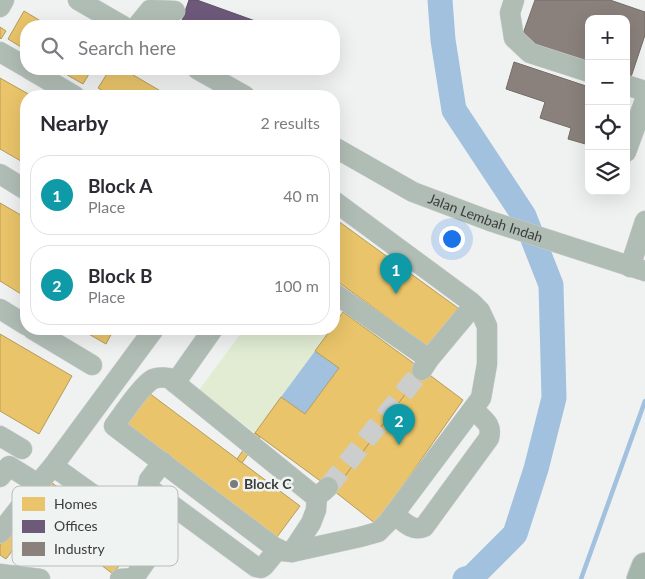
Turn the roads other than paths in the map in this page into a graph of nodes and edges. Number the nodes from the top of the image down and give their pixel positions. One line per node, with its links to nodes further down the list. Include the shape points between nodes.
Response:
1 (4, 0): 4 (street)
2 (78, 0): 6 (street)
3 (514, 0): 10 (street, via 510,13 514,38 530,53)
4 (0, 7)
5 (175, 11): 7 (street, via 150,10)
6 (113, 20)
7 (142, 20)
8 (0, 52): 9 (street)
9 (20, 63)
10 (585, 71)
11 (40, 75): 14 (street)
12 (208, 75): 15 (street)
13 (630, 87): 16 (street)
14 (65, 90)
15 (234, 90)
16 (645, 100): 18 (street)
17 (340, 150): 23 (street, Jalan Lembah Indah, via 412,192)
18 (627, 150)
19 (0, 174): 20 (street)
20 (20, 186)
21 (340, 205): 25 (street)
22 (645, 221): 23 (street)
23 (637, 269)
24 (340, 298): 25 (street, via 425,364)
25 (474, 305): 33 (street, via 487,326 487,364 481,398)
26 (0, 309): 27 (street)
27 (20, 321)
28 (42, 335): 31 (street)
29 (150, 335): 36 (street)
30 (209, 335): 32 (street)
31 (92, 365)
32 (174, 383): 37 (street, via 161,377 152,380 114,426); 46 (street, via 312,494 322,491 310,523)
33 (473, 409): 43 (street); 43 (street, via 489,425 489,438 424,526 412,528)
34 (0, 436): 35 (street)
35 (22, 449)
36 (59, 458): 39 (street); 40 (street)
37 (163, 462): 41 (street, via 149,480); 46 (street)
38 (0, 477): 39 (street, via 9,466)
39 (38, 484)
40 (93, 486)
41 (148, 486)
42 (178, 510): 46 (street, via 256,567 264,566)
43 (394, 514): 46 (street, via 378,532)
44 (12, 518): 45 (street)
45 (0, 533)
46 (285, 550)
47 (143, 566): 51 (street, via 134,578)
48 (645, 566): 52 (main road)
49 (0, 574): 50 (street)
50 (40, 579)
51 (120, 579)
52 (640, 579)

